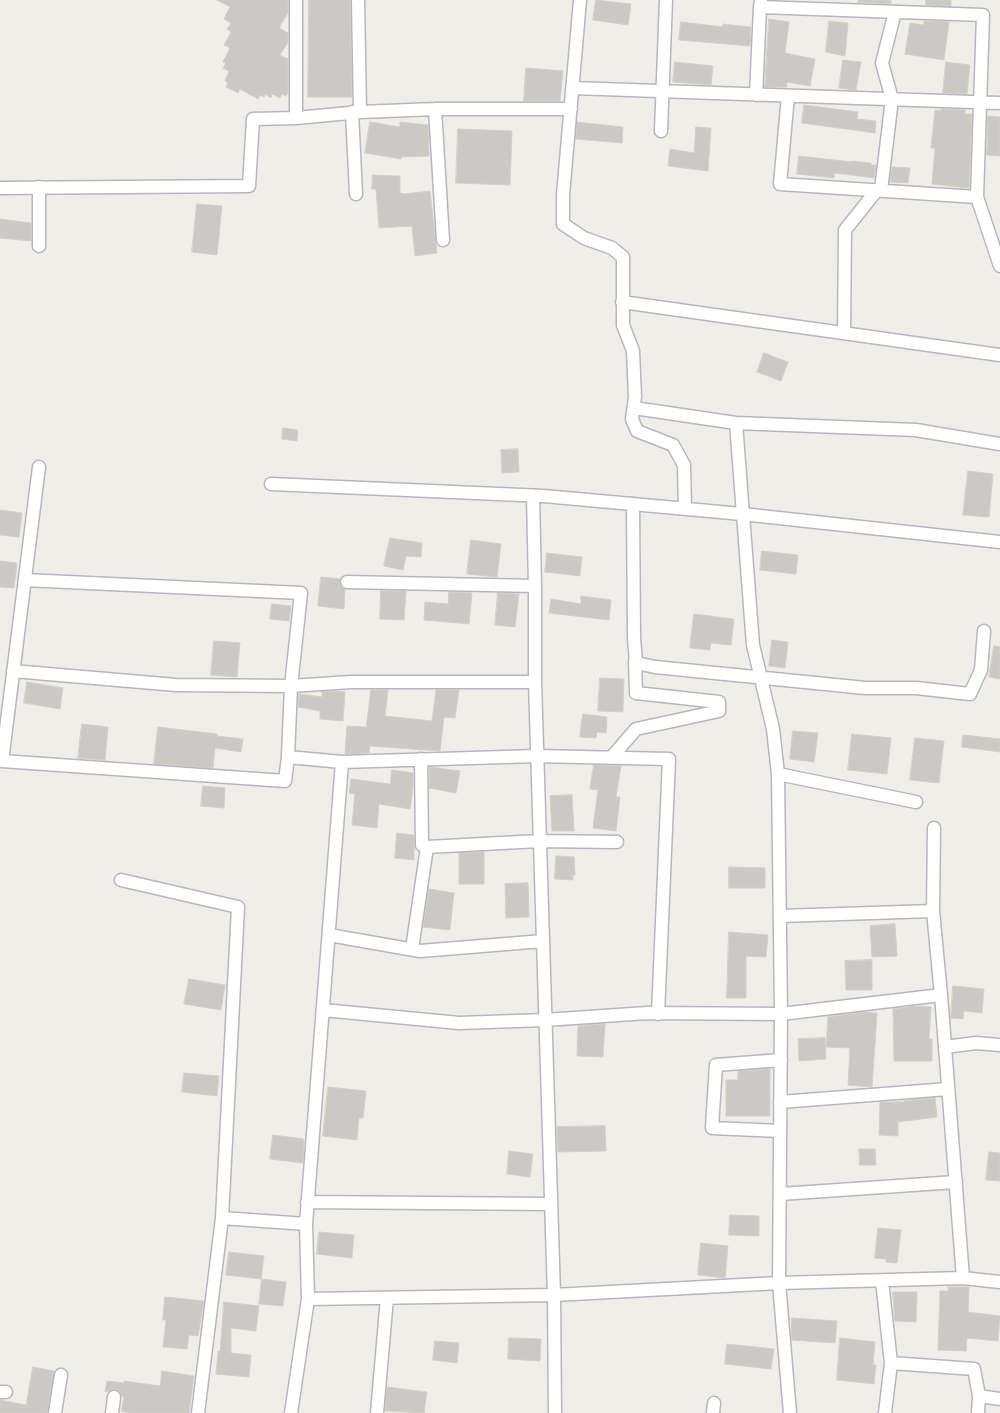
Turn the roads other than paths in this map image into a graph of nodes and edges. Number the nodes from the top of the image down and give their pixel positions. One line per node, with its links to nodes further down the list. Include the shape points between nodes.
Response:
1 (296, 0): 17 (street)
2 (358, 0): 16 (street)
3 (580, 0): 7 (street)
4 (666, 0): 8 (street)
5 (761, 4): 6 (street); 9 (street)
6 (894, 12): 11 (street, via 882,63); 12 (street, via 983,15)
7 (573, 88): 8 (street); 15 (street)
8 (663, 92): 9 (street); 18 (street)
9 (756, 95): 10 (street)
10 (788, 96): 11 (street); 21 (street, via 780,184)
11 (892, 99): 12 (street); 21 (street)
12 (980, 102): 13 (street); 23 (street)
13 (1000, 103)
14 (435, 109): 15 (street); 16 (street); 24 (street)
15 (571, 109): 27 (street, via 563,224 584,238 612,248 623,257)
16 (356, 112): 17 (street); 22 (street)
17 (296, 118): 19 (street, via 253,119 249,186)
18 (661, 131)
19 (39, 187): 20 (street); 25 (street)
20 (0, 188)
21 (879, 190): 23 (street); 28 (street, via 845,230)
22 (356, 194)
23 (978, 197): 26 (street)
24 (443, 240)
25 (39, 246)
26 (1000, 266)
27 (622, 302): 28 (street); 30 (street, via 636,374)
28 (844, 334): 29 (street)
29 (1000, 355)
30 (634, 408): 31 (street); 37 (street, via 632,420 637,431 673,445 684,465)
31 (736, 423): 32 (street, via 916,430); 38 (street)
32 (1000, 444)
33 (39, 467): 40 (street)
34 (271, 484): 35 (street)
35 (533, 496): 36 (street); 42 (street)
36 (633, 504): 37 (street); 44 (street)
37 (685, 509): 38 (street)
38 (742, 514): 39 (street); 46 (street, via 753,645)
39 (1000, 542)
40 (25, 580): 45 (street); 48 (street, via 302,593)
41 (347, 582): 42 (street)
42 (535, 586): 47 (street)
43 (984, 631): 46 (street, via 980,670 970,694)
44 (635, 661): 46 (street, via 655,667); 51 (street, via 636,693 718,702 719,711 636,729)
45 (13, 672): 48 (street, via 176,685); 50 (street, via 2,761 285,781)
46 (761, 678): 54 (street, via 773,729)
47 (535, 682): 48 (street, via 351,682); 49 (street)
48 (291, 686): 50 (street)
49 (536, 756): 51 (street); 52 (street); 57 (street)
50 (288, 757): 53 (street)
51 (611, 758): 68 (street, via 669,759)
52 (421, 759): 53 (street); 59 (street, via 422,845)
53 (342, 762): 63 (street)
54 (778, 774): 55 (street); 62 (street)
55 (916, 802)
56 (934, 828): 61 (street)
57 (539, 841): 58 (street); 59 (street); 64 (street)
58 (616, 842)
59 (427, 846): 65 (street)
60 (121, 880): 81 (street, via 238,907)
61 (933, 912): 62 (street); 66 (street)
62 (780, 916): 69 (street)
63 (329, 935): 65 (street); 67 (street)
64 (543, 941): 65 (street); 70 (street)
65 (412, 949)
66 (941, 994): 69 (street); 72 (street)
67 (323, 1010): 70 (street, via 459,1023); 79 (street)
68 (658, 1014): 69 (street); 70 (street)
69 (781, 1014): 73 (street)
70 (545, 1020): 80 (street)
71 (1000, 1045): 72 (street, via 976,1043)
72 (945, 1047): 74 (street)
73 (781, 1060): 75 (street); 76 (street, via 716,1065 712,1128)
74 (948, 1089): 75 (street); 77 (street)
75 (780, 1102): 76 (street)
76 (780, 1131): 78 (street)
77 (956, 1182): 78 (street); 83 (street)
78 (780, 1194): 86 (street)
79 (307, 1202): 80 (street); 82 (street)
80 (551, 1204): 87 (street)
81 (222, 1218): 82 (street); 97 (street)
82 (306, 1224): 89 (street)
83 (963, 1278): 84 (street); 85 (street)
84 (882, 1280): 86 (street); 90 (street)
85 (1000, 1282)
86 (779, 1283): 87 (street); 101 (street)
87 (554, 1295): 88 (street); 100 (street)
88 (387, 1298): 89 (street); 99 (street)
89 (308, 1299): 98 (street)
90 (891, 1363): 92 (street, via 974,1368); 102 (street)
91 (61, 1375): 95 (street)
92 (979, 1396): 94 (street); 103 (street)
93 (114, 1397): 96 (street)
94 (1000, 1400)
95 (55, 1413)
96 (112, 1413)
97 (198, 1413)
98 (290, 1413)
99 (377, 1413)
100 (555, 1413)
101 (790, 1413)
102 (886, 1413)
103 (978, 1413)

